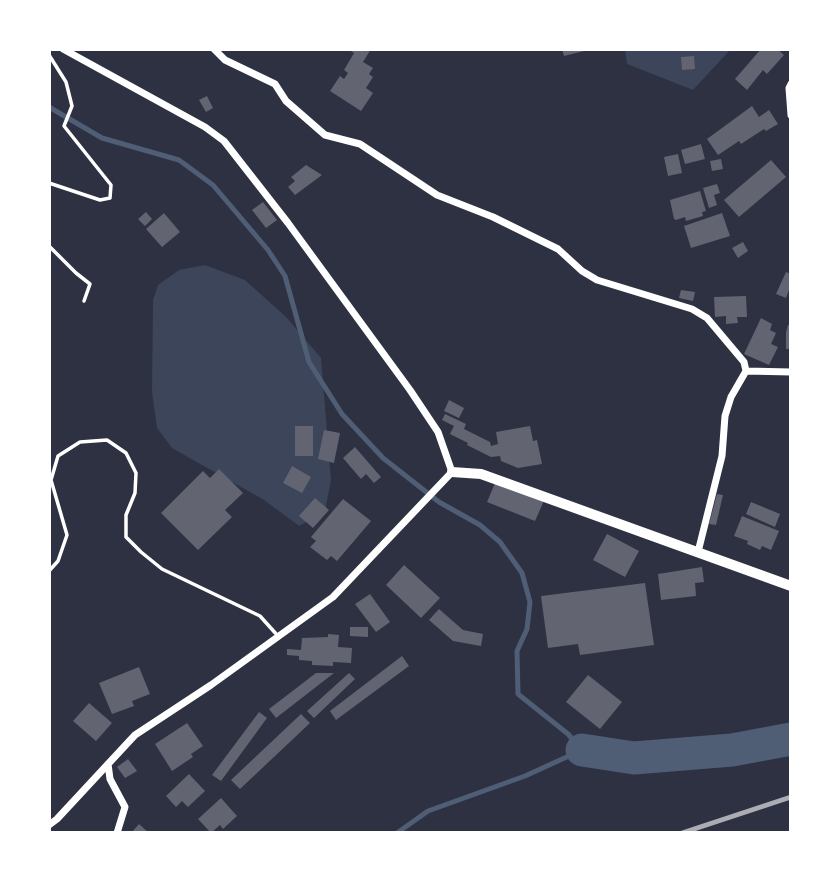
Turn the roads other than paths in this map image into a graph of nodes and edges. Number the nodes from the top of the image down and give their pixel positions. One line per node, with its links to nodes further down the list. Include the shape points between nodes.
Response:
1 (63, 49): 7 (street, via 224,141 417,401 438,432)
2 (214, 49): 5 (street, via 225,60 275,84 286,101 325,135 360,144 437,195 558,249 597,280 692,309 707,318)
3 (791, 84): 4 (street)
4 (791, 115)
5 (746, 370): 6 (street); 8 (street, via 725,416 722,456)
6 (791, 372)
7 (452, 472): 8 (street, via 481,474); 11 (street, via 333,597)
8 (698, 552): 10 (street)
9 (49, 570): 11 (lane, via 58,561 67,535 51,480 58,456 80,442 107,440 126,453 136,473 126,537 162,569 260,616)
10 (791, 586)
11 (278, 637): 12 (street, via 135,735)
12 (108, 764): 13 (street); 14 (street, via 110,779 125,807)
13 (49, 825)
14 (117, 833)

